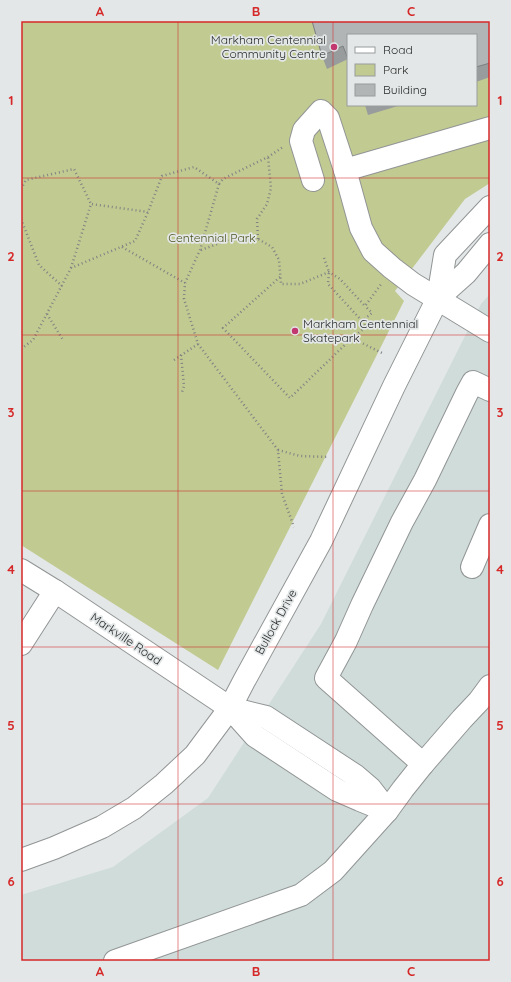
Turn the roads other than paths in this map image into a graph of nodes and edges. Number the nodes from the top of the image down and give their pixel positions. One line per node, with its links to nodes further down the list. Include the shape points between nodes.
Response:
1 (490, 128): 2 (street)
2 (345, 170): 3 (street, via 328,118 321,111 304,130 301,140); 6 (street, via 361,228 373,251 413,284)
3 (313, 180)
4 (490, 207): 6 (street, Bullock Drive, via 445,255)
5 (490, 244): 6 (street, Bullock Drive, via 466,273)
6 (438, 298): 7 (street); 15 (street, Bullock Drive, via 321,541)
7 (490, 331)
8 (490, 390): 16 (street, via 473,382 326,678)
9 (490, 525): 10 (street)
10 (472, 567)
11 (21, 570): 12 (street, Markville Road)
12 (55, 591): 13 (street); 15 (street, Markville Road)
13 (21, 644)
14 (490, 686): 16 (street)
15 (230, 708): 17 (street, Markville Road, via 266,717 356,776); 18 (street, Bullock Drive, via 195,754 134,808 95,830)
16 (423, 764): 17 (street)
17 (388, 810): 19 (street, via 333,871 301,895)
18 (21, 860)
19 (115, 961)

